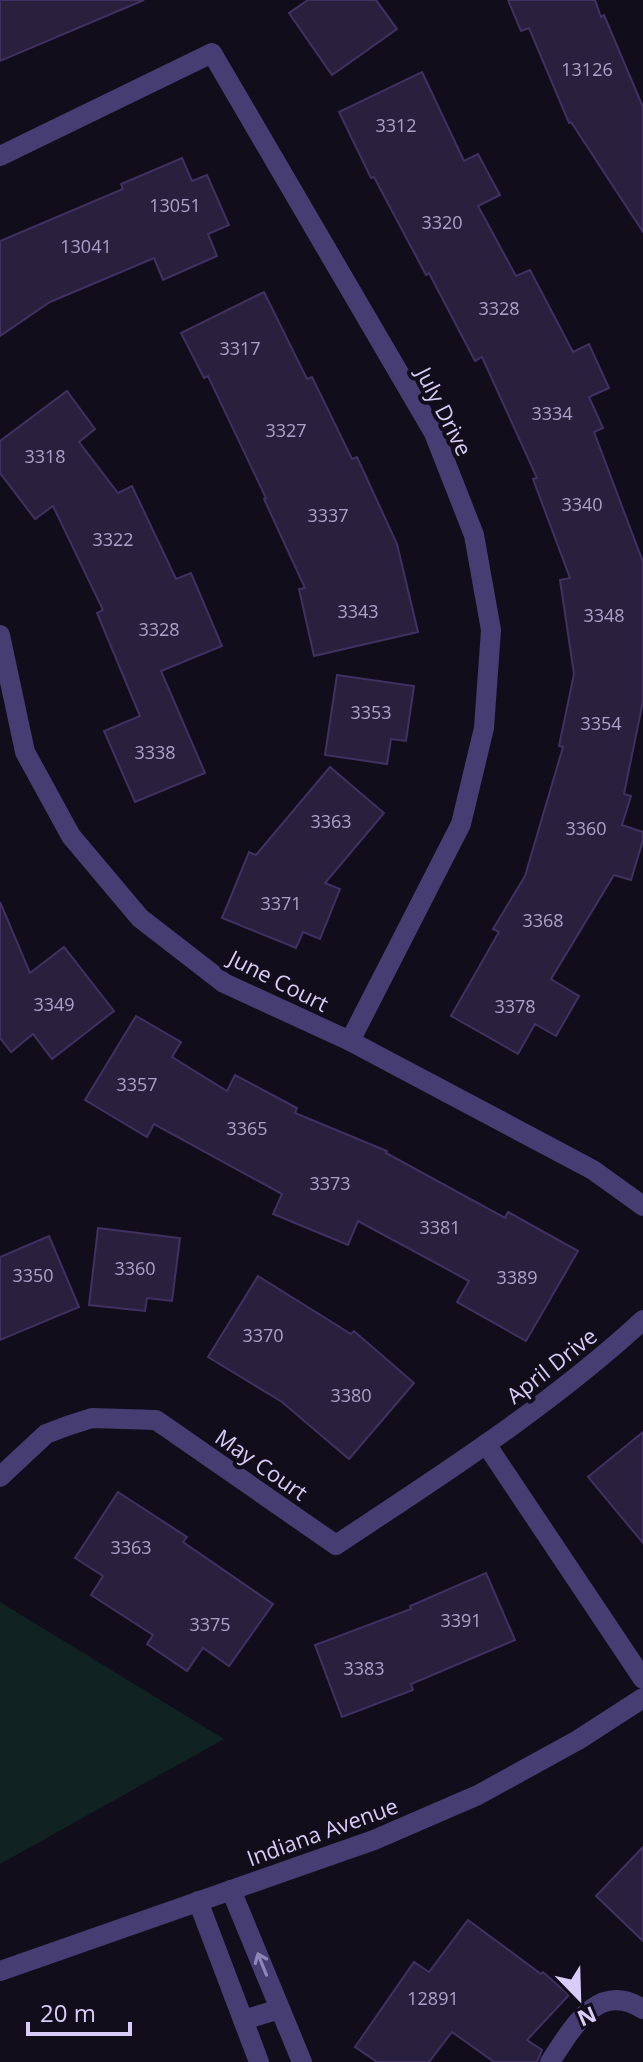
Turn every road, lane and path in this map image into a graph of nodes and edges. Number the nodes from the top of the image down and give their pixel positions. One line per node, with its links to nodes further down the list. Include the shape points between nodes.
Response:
1 (0, 156): 3 (street, July Drive, via 212,53 434,433 474,535 491,630 484,728 461,824)
2 (0, 635): 3 (street, June Court, via 25,752 71,836 140,918 224,983)
3 (350, 1041): 4 (street, June Court, via 593,1170)
4 (643, 1206)
5 (643, 1320): 6 (street, April Drive)
6 (486, 1444): 7 (street, May Court, via 336,1545 156,1420 92,1418 67,1426 46,1434); 8 (street)
7 (0, 1477)
8 (643, 1679)
9 (643, 1698): 10 (street, Indiana Avenue, via 478,1795 374,1840)
10 (231, 1890): 11 (street, Indiana Avenue); 13 (street, one-way to 10)
11 (198, 1901): 12 (street, Indiana Avenue); 15 (street)
12 (0, 1971)
13 (280, 2009): 15 (street); 17 (street)
14 (643, 2009): 18 (street, via 615,1999 599,2003 572,2028)
15 (243, 2020): 16 (street)
16 (259, 2062)
17 (302, 2062)
18 (550, 2062)

